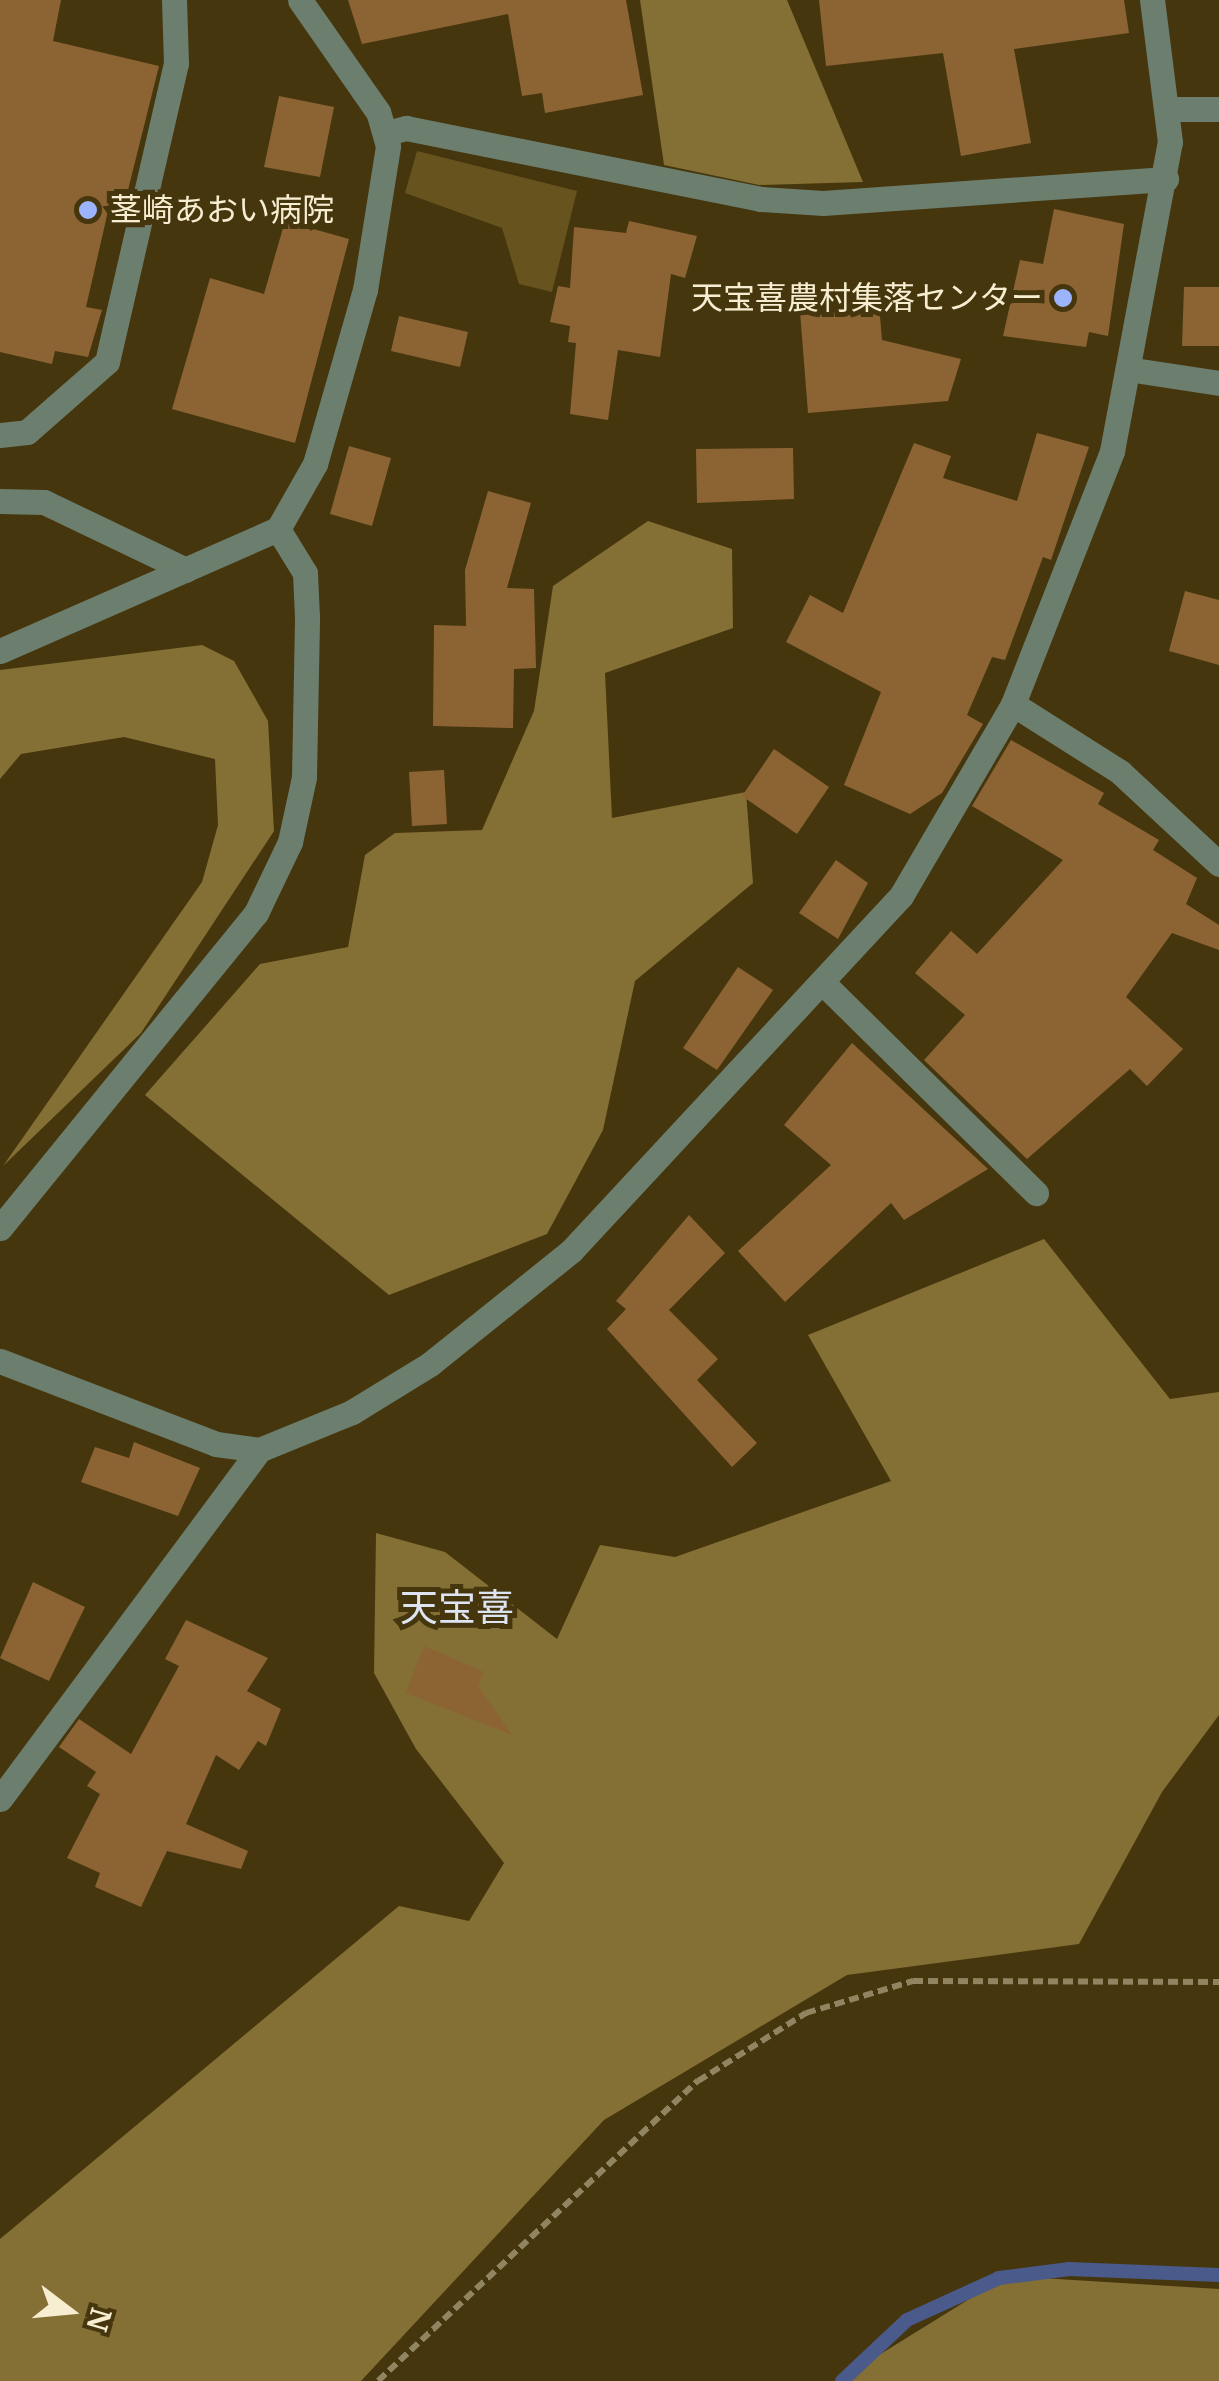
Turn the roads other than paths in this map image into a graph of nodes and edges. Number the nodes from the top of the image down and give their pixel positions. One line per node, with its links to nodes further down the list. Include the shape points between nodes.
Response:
1 (174, 0): 10 (street, via 176,63 107,362 28,432)
2 (300, 0): 6 (street)
3 (1152, 0): 4 (street)
4 (1171, 109): 5 (street); 7 (street)
5 (1219, 109)
6 (387, 133): 7 (street, via 406,128 742,195 823,202); 12 (street, via 345,372 316,464)
7 (1166, 179): 8 (street)
8 (1134, 370): 9 (street); 15 (street, via 1087,528)
9 (1219, 383)
10 (0, 435)
11 (0, 501): 13 (street, via 44,502)
12 (278, 529): 13 (street); 19 (street, via 304,572 307,617 304,777 290,842 256,913)
13 (186, 570): 14 (street)
14 (0, 651)
15 (1013, 704): 16 (street, via 1120,772); 17 (street, via 901,896)
16 (1219, 864)
17 (826, 986): 18 (street); 21 (street, via 678,1145 492,1317 352,1412)
18 (1036, 1192)
19 (0, 1228)
20 (0, 1362): 21 (street, via 216,1444)
21 (259, 1450): 22 (street)
22 (0, 1799)

